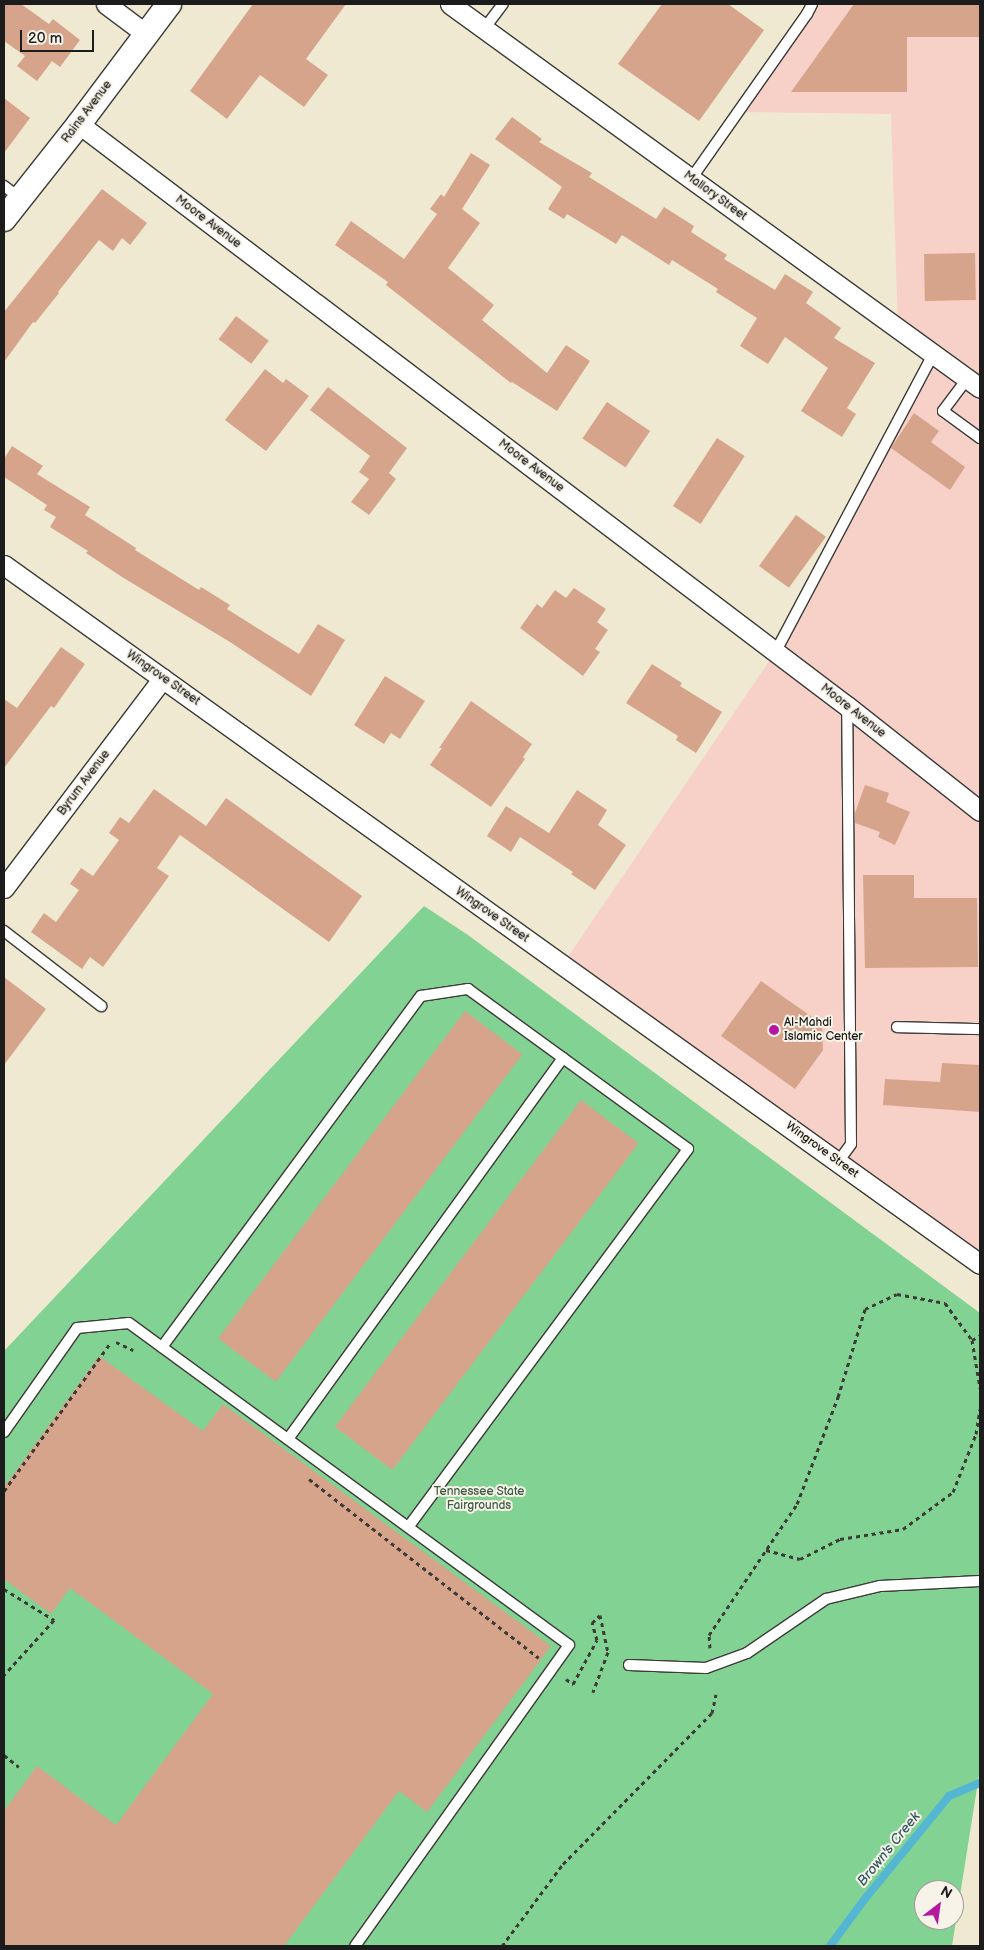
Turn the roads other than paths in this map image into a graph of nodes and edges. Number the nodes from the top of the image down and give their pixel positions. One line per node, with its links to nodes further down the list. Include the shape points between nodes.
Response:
1 (106, 4): 7 (street)
2 (169, 4): 7 (street, Rains Avenue)
3 (450, 4): 6 (street, Mallory Street)
4 (503, 4): 6 (lane)
5 (812, 4): 9 (lane)
6 (484, 29): 9 (street, Mallory Street)
7 (146, 34): 8 (street, Rains Avenue)
8 (79, 124): 10 (street, Rains Avenue); 16 (street, Moore Avenue)
9 (691, 179): 12 (street, Mallory Street)
10 (12, 192): 11 (street, Rains Avenue)
11 (4, 219)
12 (933, 354): 13 (street, Mallory Street); 16 (lane)
13 (974, 384): 14 (lane, via 943,411)
14 (980, 438)
15 (4, 565): 17 (street, Wingrove Street)
16 (776, 651): 18 (street, Moore Avenue)
17 (164, 678): 20 (street, Byrum Avenue); 26 (street, Wingrove Street)
18 (847, 706): 19 (street, Moore Avenue); 26 (lane, via 851,1144)
19 (980, 811)
20 (4, 888)
21 (4, 931): 22 (lane)
22 (101, 1006)
23 (897, 1027): 24 (lane)
24 (980, 1029)
25 (563, 1058): 28 (lane, via 468,989 421,996); 30 (lane); 31 (lane, via 688,1149)
26 (838, 1162): 27 (street, Wingrove Street)
27 (980, 1264)
28 (162, 1348): 29 (lane, via 129,1323 78,1328); 30 (lane)
29 (4, 1432)
30 (288, 1439): 31 (lane)
31 (408, 1527): 34 (lane, via 569,1645)
32 (980, 1581): 33 (lane, via 880,1586 826,1599 747,1653 706,1668)
33 (629, 1665)
34 (355, 1946)

